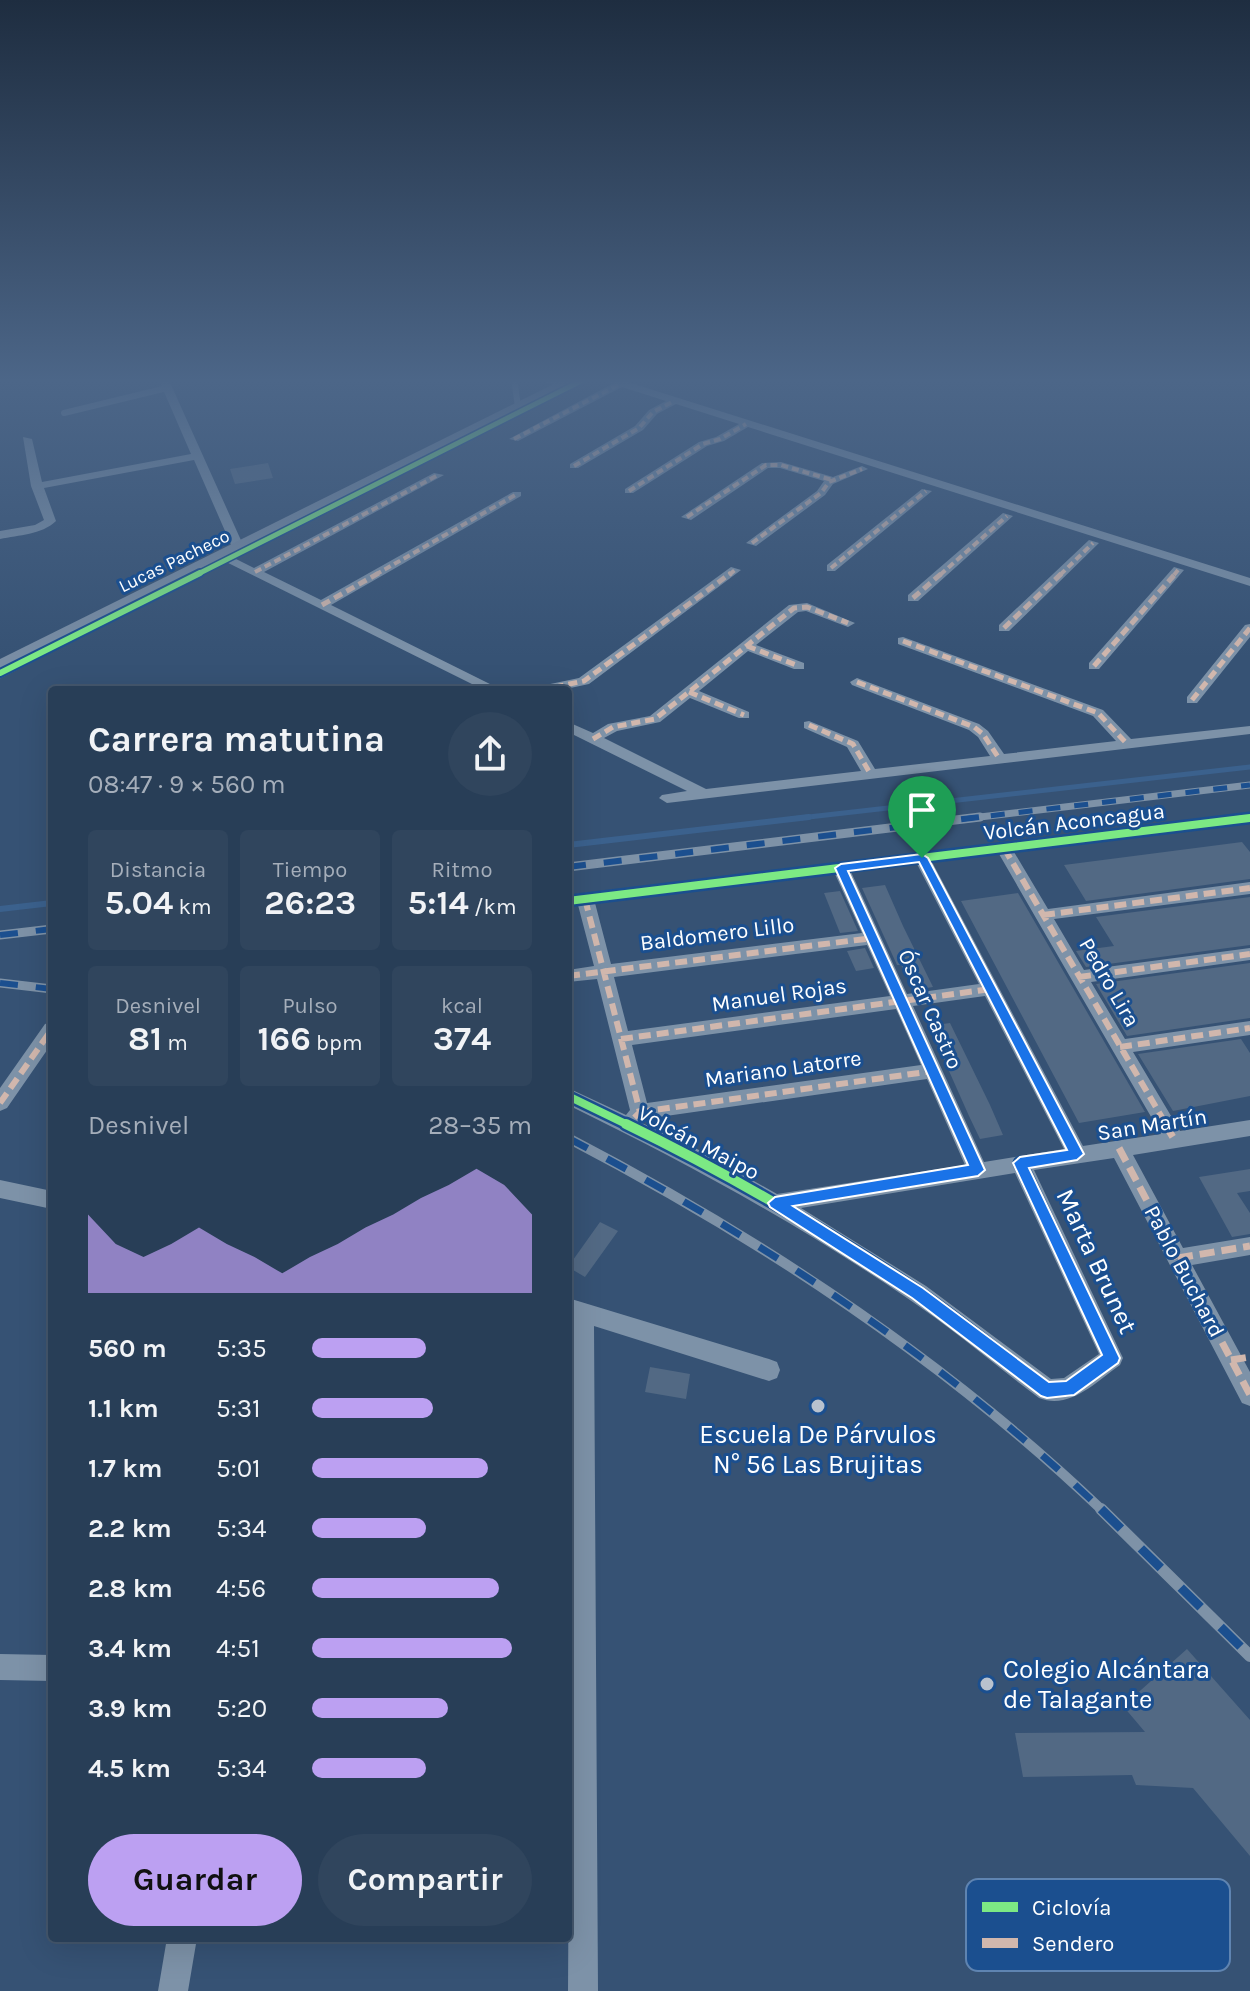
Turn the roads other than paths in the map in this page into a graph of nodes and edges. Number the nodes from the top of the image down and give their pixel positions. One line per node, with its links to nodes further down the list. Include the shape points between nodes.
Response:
1 (34, 471): 13 (street)
2 (117, 471): 13 (street)
3 (204, 471): 22 (street)
4 (390, 471): 22 (main road, Lucas Pacheco)
5 (661, 471): 14 (street)
6 (757, 471): 18 (street)
7 (801, 471): 12 (street)
8 (857, 471): 12 (street)
9 (868, 471): 15 (street)
10 (894, 471): 28 (street)
11 (438, 475): 27 (street)
12 (832, 480): 20 (street)
13 (37, 486): 19 (street, via 50,521)
14 (629, 491)
15 (926, 491): 17 (street); 24 (street)
16 (517, 494): 32 (street)
17 (1007, 516): 21 (street); 31 (street)
18 (687, 517)
19 (0, 535)
20 (752, 543)
21 (1093, 543): 26 (street); 35 (street)
22 (238, 547): 23 (main road, Lucas Pacheco)
23 (220, 556): 27 (street); 39 (main road, Lucas Pacheco)
24 (831, 568)
25 (735, 570): 44 (street, via 584,681)
26 (1178, 570): 29 (street); 41 (street)
27 (255, 572): 32 (street)
28 (1250, 582)
29 (1250, 592)
30 (786, 596): 33 (street)
31 (913, 598)
32 (322, 605): 43 (street)
33 (799, 607): 34 (street); 38 (street)
34 (848, 623)
35 (1004, 628)
36 (1250, 628): 46 (street)
37 (903, 641): 53 (street, via 1098,713)
38 (747, 646): 40 (street); 45 (street)
39 (0, 666)
40 (799, 666)
41 (1094, 666)
42 (857, 682): 54 (street, via 974,727)
43 (487, 686)
44 (560, 686)
45 (689, 692): 47 (street); 51 (street, via 650,721 613,727)
46 (1192, 700)
47 (744, 715)
48 (809, 725): 55 (street, via 853,744)
49 (572, 728): 51 (street)
50 (1250, 730): 53 (street)
51 (593, 739): 56 (street)
52 (1250, 743): 57 (street)
53 (1128, 745): 54 (street)
54 (1000, 760): 55 (street)
55 (871, 775): 56 (street)
56 (706, 794): 57 (street); 57 (street, via 669,804)
57 (721, 804)
58 (1250, 818): 59 (street, Volcán Aconcagua)
59 (1004, 848): 60 (street, Volcán Aconcagua); 64 (street, Pedro Lira)
60 (922, 858): 61 (street, Volcán Aconcagua); 70 (street)
61 (841, 868): 63 (street, Volcán Aconcagua); 65 (street, Óscar Castro)
62 (1250, 888): 64 (street)
63 (576, 900): 67 (street)
64 (1043, 915): 69 (street, Pedro Lira)
65 (873, 938): 67 (street, Baldomero Lillo); 71 (street, Óscar Castro)
66 (1250, 954): 69 (street)
67 (603, 972): 68 (street, Baldomero Lillo); 74 (street)
68 (572, 976)
69 (1079, 977): 75 (street, Pedro Lira)
70 (991, 989): 71 (street, Manuel Rojas); 83 (street)
71 (901, 1001): 74 (street, Manuel Rojas); 76 (street, Óscar Castro)
72 (1250, 1028): 75 (street)
73 (48, 1035): 78 (street)
74 (621, 1039): 79 (street)
75 (1120, 1047): 81 (street, Pedro Lira)
76 (933, 1071): 79 (street, Mariano Latorre); 85 (street, Óscar Castro)
77 (572, 1097): 79 (street, Volcán Maipo)
78 (0, 1103)
79 (634, 1118): 88 (street, Volcán Maipo)
80 (1250, 1128): 81 (street, San Martín)
81 (1174, 1139): 82 (street, San Martín)
82 (1119, 1148): 83 (street, San Martín); 90 (street, Pablo Buchard)
83 (1077, 1154): 84 (street, San Martín)
84 (1020, 1163): 85 (street, San Martín); 94 (street, Marta Brunet, via 1112,1358 1068,1389)
85 (978, 1170): 88 (street, San Martín)
86 (0, 1189): 87 (street)
87 (48, 1199)
88 (775, 1203): 94 (street, Volcán Maipo, via 918,1293)
89 (1250, 1246): 90 (street)
90 (1178, 1258): 92 (street, Pablo Buchard)
91 (575, 1310): 93 (street); 100 (street)
92 (1241, 1358): 95 (street, Pablo Buchard)
93 (769, 1370)
94 (1047, 1390)
95 (1250, 1395)
96 (0, 1667): 97 (street)
97 (48, 1668)
98 (181, 1942): 99 (street)
99 (173, 1991)
100 (583, 1991)

